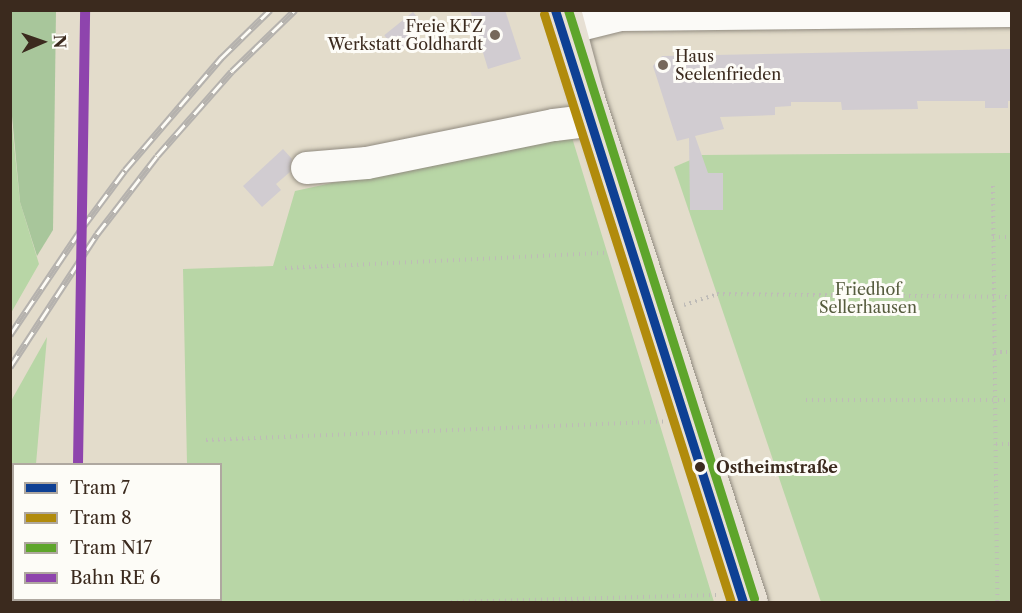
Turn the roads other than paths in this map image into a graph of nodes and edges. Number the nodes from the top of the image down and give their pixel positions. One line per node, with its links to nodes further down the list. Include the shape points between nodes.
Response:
1 (1011, 11): 2 (street, via 620,15)
2 (566, 19): 3 (main road)
3 (595, 120): 4 (street, via 368,163); 5 (main road)
4 (308, 168)
5 (751, 603)

